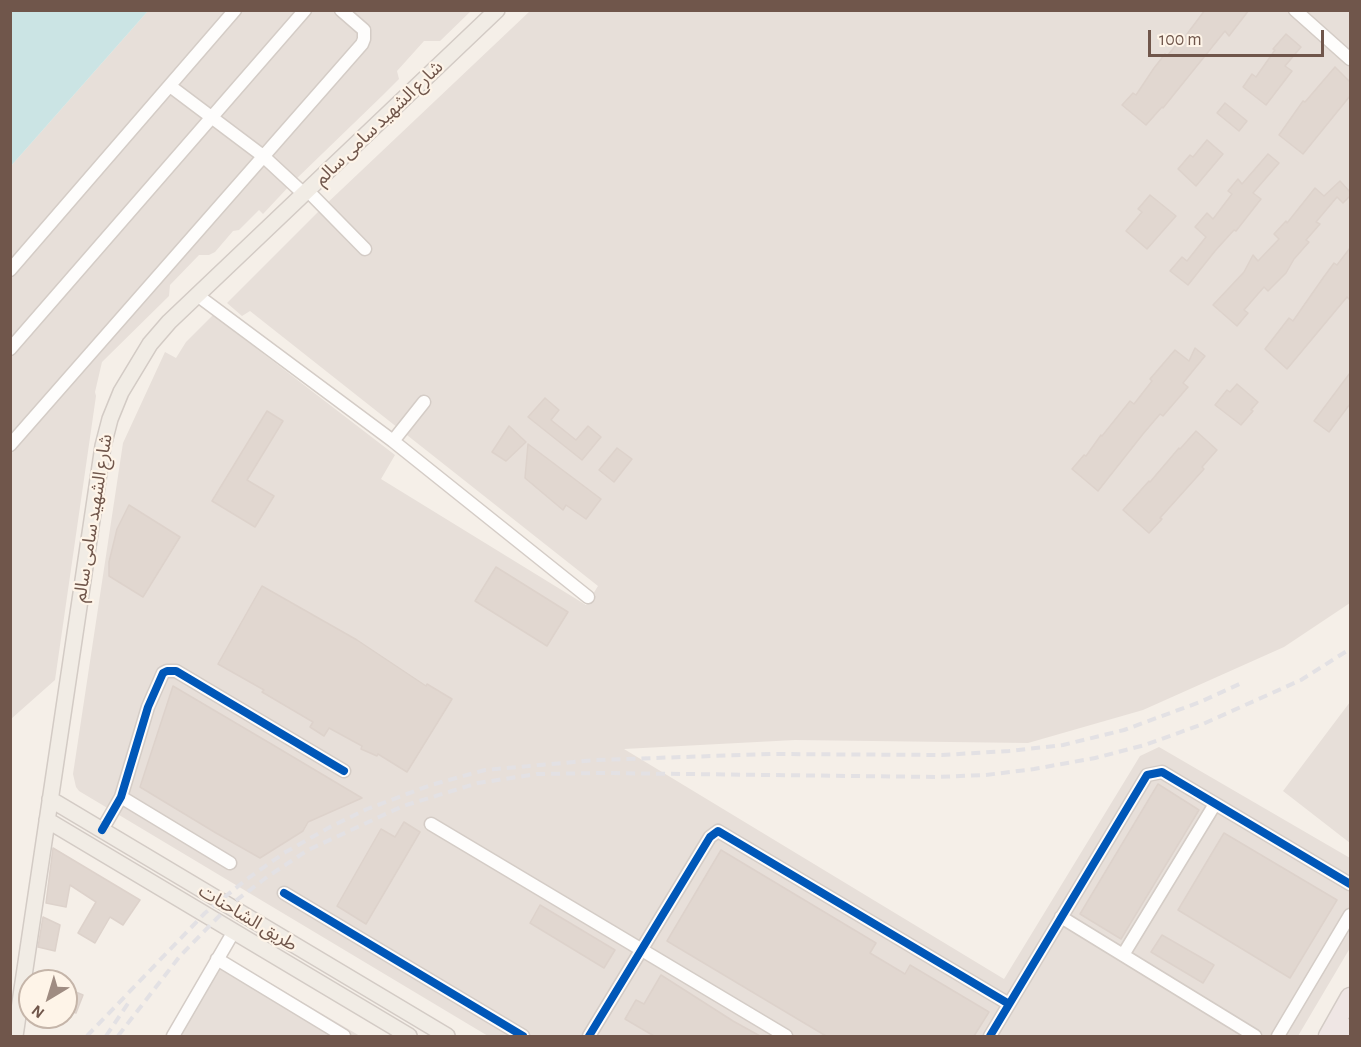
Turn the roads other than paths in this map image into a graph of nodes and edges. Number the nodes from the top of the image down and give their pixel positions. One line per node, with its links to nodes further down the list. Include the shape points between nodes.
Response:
1 (235, 10): 7 (street)
2 (305, 10): 8 (street)
3 (342, 10): 9 (street, via 364,30 362,44)
4 (497, 10): 10 (main road, شارع الشهيد سامى سالم)
5 (1295, 10): 6 (street)
6 (1350, 59)
7 (170, 86): 8 (street); 12 (street)
8 (212, 118): 9 (street); 14 (street)
9 (263, 156): 10 (street); 17 (street)
10 (306, 192): 11 (street); 13 (main road, شارع الشهيد سامى سالم)
11 (365, 249)
12 (10, 270)
13 (197, 295): 16 (street); 21 (main road, شارع الشهيد سامى سالم, via 150,344 110,419)
14 (10, 349)
15 (424, 402): 16 (street)
16 (393, 441): 18 (street)
17 (10, 444)
18 (588, 597)
19 (344, 771): 20 (street, via 172,669 164,674 147,707)
20 (121, 797): 25 (street); 26 (street)
21 (50, 799): 23 (main road, شارع الشهيد سامى سالم); 25 (main road, طريق الشاحنات)
22 (1215, 804): 27 (street); 30 (street, via 1162,772 1147,775); 33 (street)
23 (47, 820): 31 (main road, طريق الشاحنات); 38 (main road, شارع الشهيد سامى سالم)
24 (431, 824): 32 (street)
25 (102, 830): 42 (main road, طريق الشاحنات)
26 (230, 863)
27 (1350, 884)
28 (284, 893): 43 (street)
29 (1350, 915): 48 (street)
30 (1061, 917): 33 (street); 36 (street)
31 (234, 931): 34 (street); 41 (main road, طريق الشاحنات)
32 (641, 950): 36 (street, via 710,837 718,831); 44 (street); 45 (street)
33 (1123, 955): 47 (street)
34 (217, 959): 39 (street); 40 (street)
35 (1350, 997): 49 (highway)
36 (1009, 1004): 46 (street)
37 (1350, 1028): 50 (highway)
38 (15, 1036)
39 (173, 1036)
40 (344, 1036)
41 (409, 1036)
42 (447, 1036)
43 (524, 1036)
44 (589, 1036)
45 (786, 1036)
46 (990, 1036)
47 (1255, 1036)
48 (1278, 1036)
49 (1328, 1036)
50 (1345, 1036)

